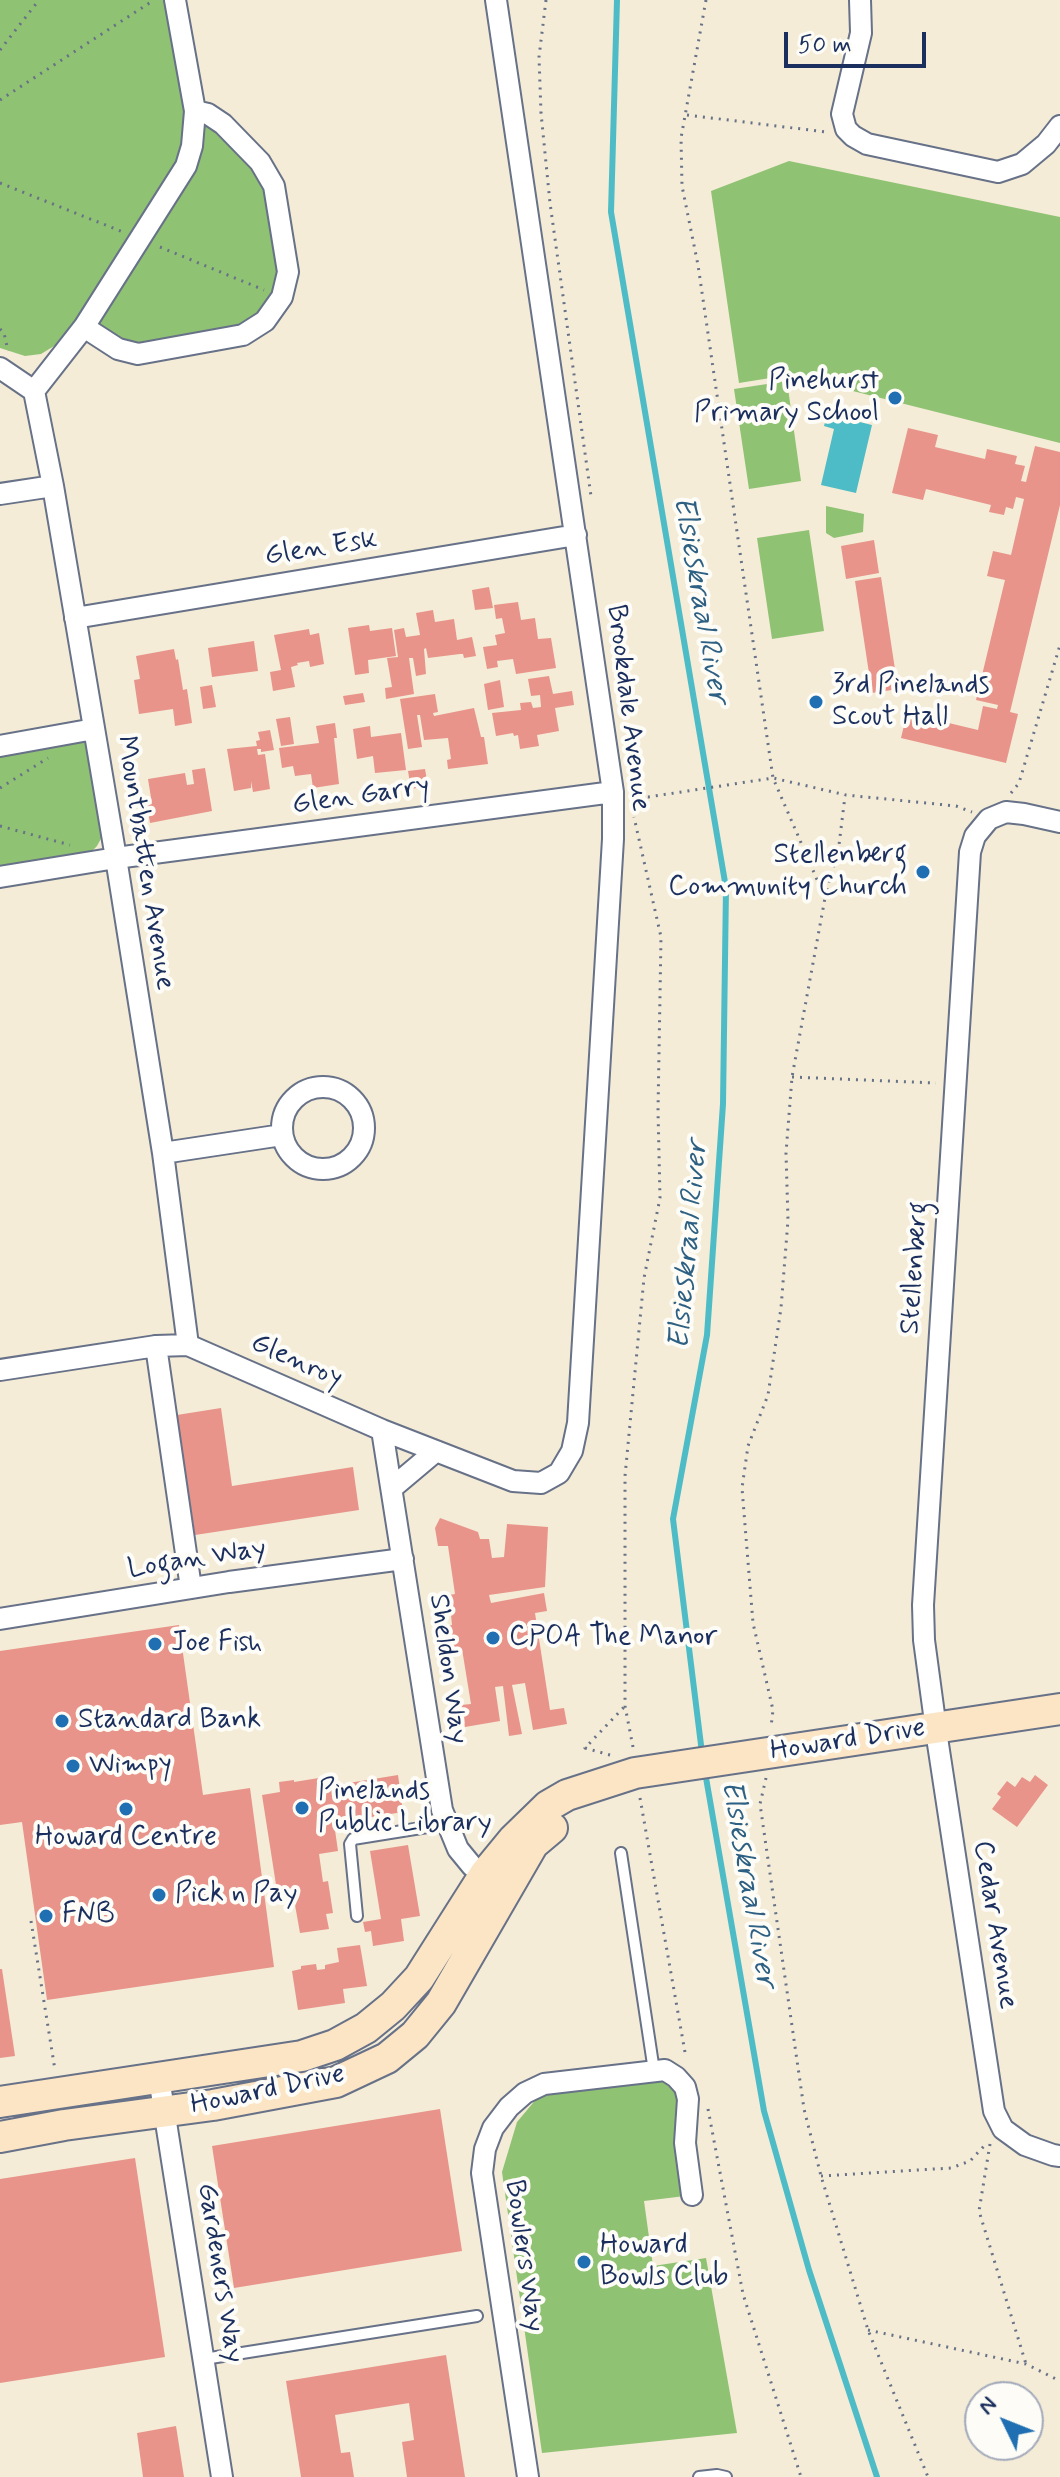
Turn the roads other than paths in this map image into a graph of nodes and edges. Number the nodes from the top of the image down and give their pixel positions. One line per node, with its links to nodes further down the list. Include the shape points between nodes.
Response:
1 (175, 0): 4 (street)
2 (496, 0): 11 (street, Brookdale Avenue)
3 (860, 0): 5 (street, via 861,33 842,114 846,129 867,144 998,172 1022,164)
4 (195, 111): 6 (street, via 186,166); 6 (street, via 223,124 260,162 274,186 288,272 282,297 265,321 243,335 138,354 118,349)
5 (1060, 126)
6 (84, 327): 8 (street)
7 (0, 368): 8 (street)
8 (34, 391): 9 (street, Mountbatten Avenue)
9 (53, 486): 10 (street); 12 (street, Mountbatten Avenue)
10 (0, 494)
11 (576, 535): 12 (street, Glen Esk); 15 (street, Brookdale Avenue)
12 (75, 618): 13 (street, Mountbatten Avenue)
13 (94, 729): 14 (street); 17 (street, Mountbatten Avenue)
14 (0, 746)
15 (621, 793): 17 (street, Glen Garry); 26 (street, Brookdale Avenue, via 613,839 578,1423 572,1451)
16 (1060, 822): 32 (street, Stellenberg, via 1006,812 989,819 970,852 923,1605)
17 (116, 858): 18 (street, Glen Garry); 20 (street, Mountbatten Avenue)
18 (0, 877)
19 (282, 1135): 19 (street, via 288,1105 314,1087 345,1092 364,1121 364,1134 352,1158 320,1170 301,1164 287,1150); 20 (street)
20 (163, 1153): 21 (street, Mountbatten Avenue)
21 (188, 1345): 22 (street, Glenroy); 24 (street, Glenroy)
22 (156, 1346): 23 (street, Glenroy); 29 (street)
23 (0, 1370)
24 (382, 1430): 25 (street, Glenroy); 27 (street, Sheldon Way)
25 (436, 1451): 26 (street, Glenroy, via 513,1481 541,1483); 27 (street)
26 (559, 1473)
27 (392, 1488): 28 (street, Sheldon Way)
28 (403, 1559): 29 (street, Logan Way); 33 (street, Sheldon Way)
29 (191, 1588): 30 (street, Logan Way)
30 (0, 1619)
31 (1060, 1709): 32 (street, Howard Drive)
32 (935, 1727): 35 (street, Howard Drive, via 635,1773 567,1795 513,1840); 42 (street, Cedar Avenue, via 994,2111 1003,2129 1025,2145)
33 (446, 1824): 35 (street, Sheldon Way, via 472,1866); 36 (lane, via 353,1839)
34 (621, 1853): 37 (lane)
35 (496, 1882): 38 (street, Howard Drive, via 419,1978 366,2028 302,2056); 40 (street, Howard Drive, via 478,1943 441,2003 387,2058 336,2082)
36 (357, 1916)
37 (654, 2071): 43 (street, via 665,2070 685,2087); 47 (street, Bowlers Way, via 544,2084 509,2107 485,2149 482,2173)
38 (159, 2078): 39 (street, Howard Drive); 40 (street, Gardeners Way)
39 (0, 2102)
40 (165, 2112): 41 (street, Howard Drive); 45 (street, Gardeners Way)
41 (0, 2137)
42 (1060, 2156)
43 (692, 2195)
44 (477, 2316): 45 (lane)
45 (204, 2359): 46 (street, Gardeners Way)
46 (222, 2477)
47 (528, 2477)
48 (699, 2477): 49 (lane)
49 (726, 2477)

